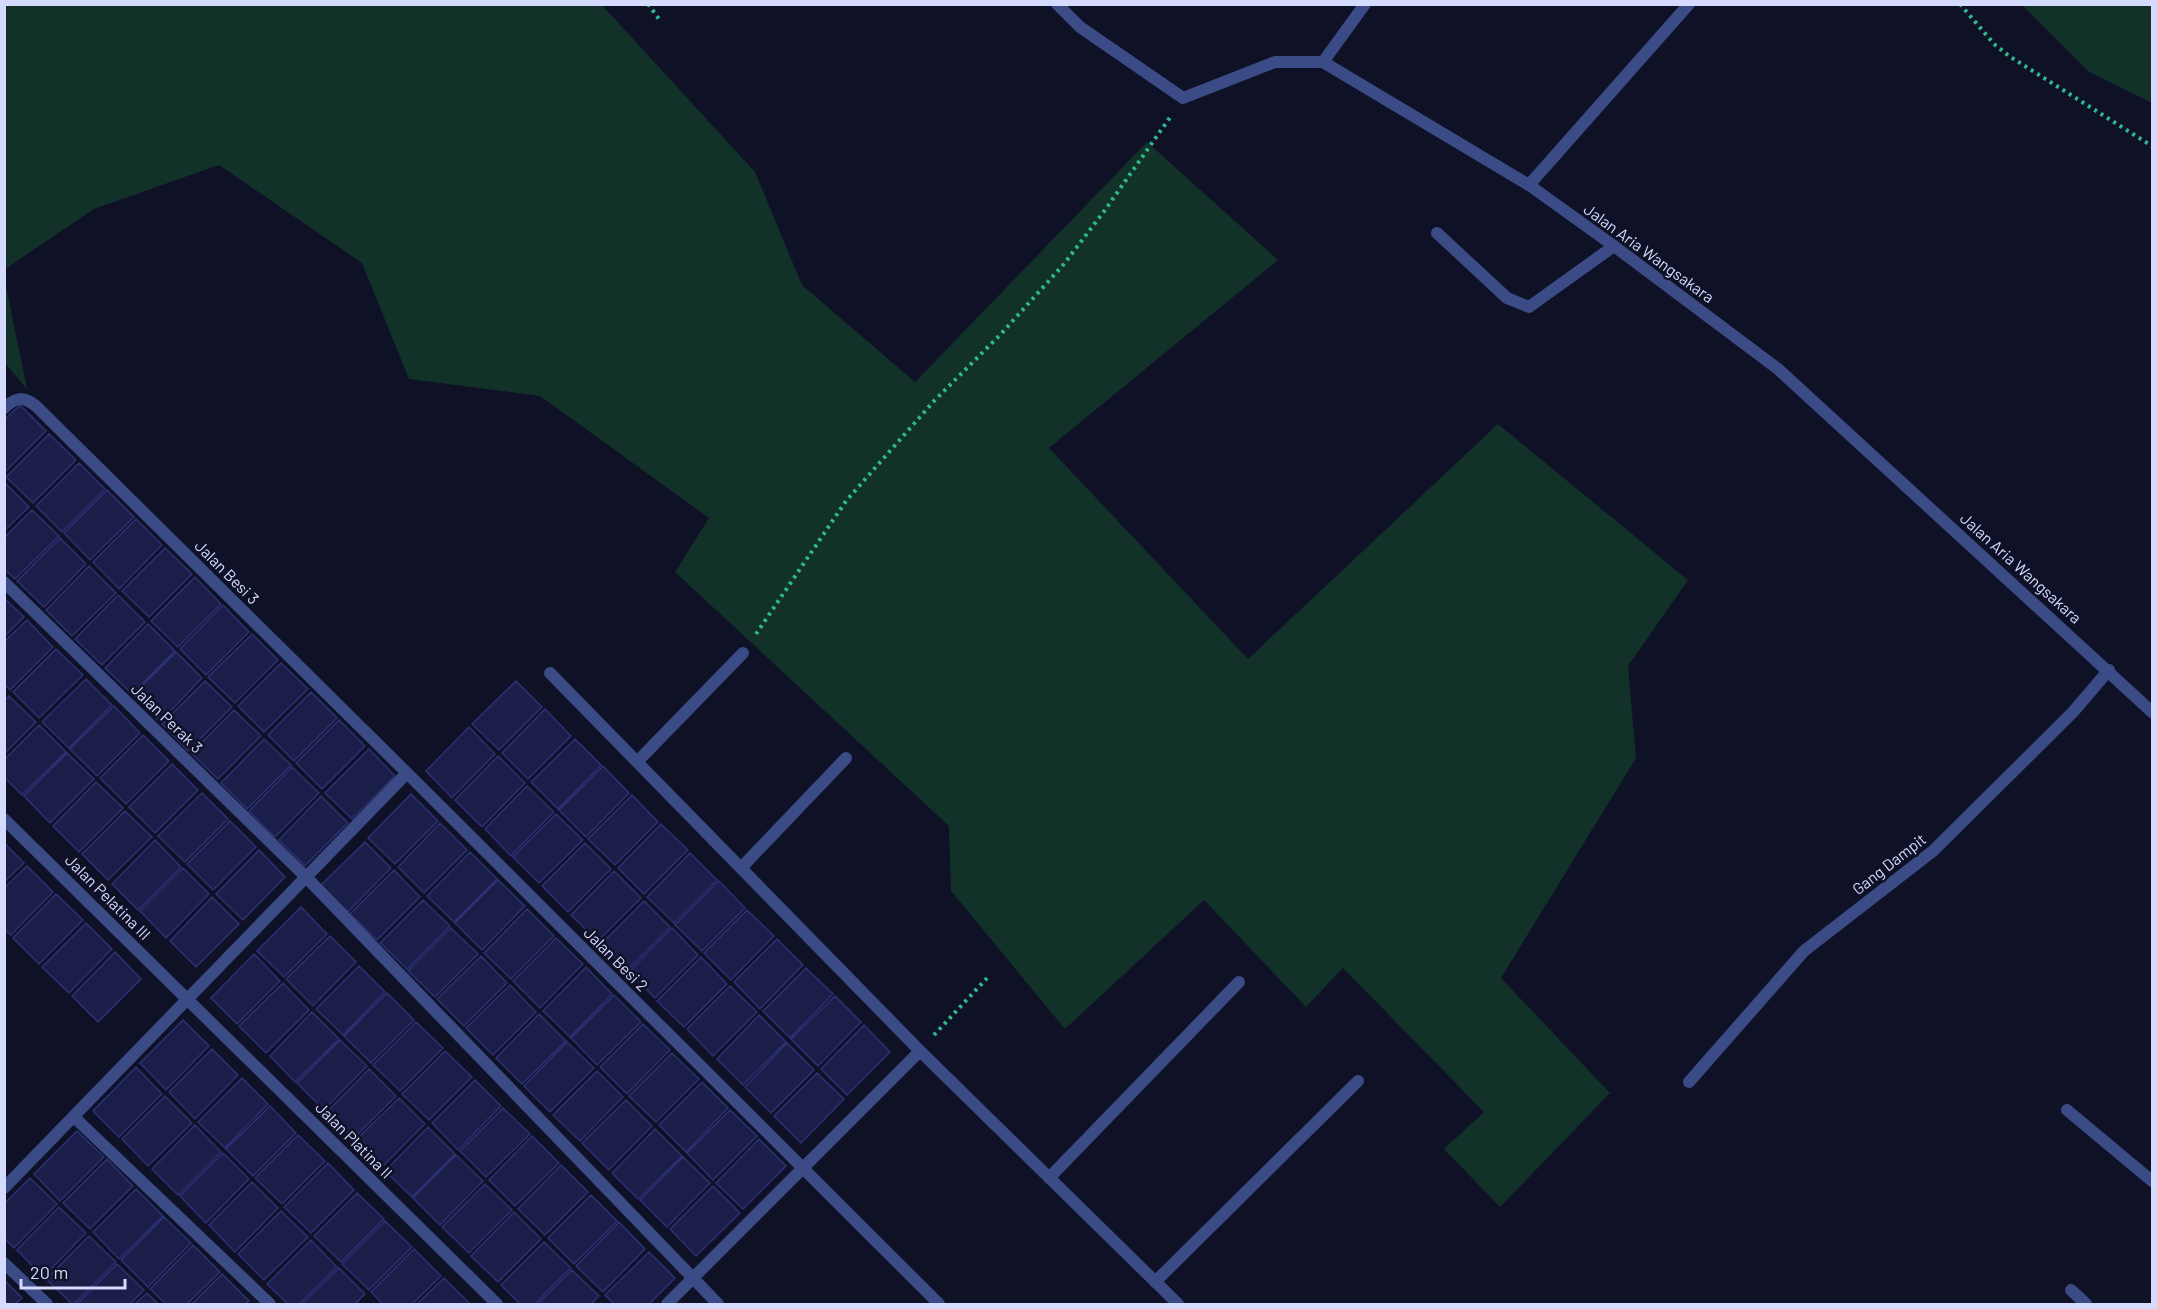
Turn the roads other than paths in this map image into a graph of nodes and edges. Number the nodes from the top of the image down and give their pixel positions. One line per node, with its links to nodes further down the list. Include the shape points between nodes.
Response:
1 (1058, 4): 4 (street, via 1080,27 1183,98 1275,62)
2 (1365, 4): 4 (street)
3 (1689, 4): 5 (street)
4 (1323, 62): 5 (street, Jalan Aria Wangsakara)
5 (1529, 185): 7 (street, Jalan Aria Wangsakara)
6 (1437, 232): 7 (street, via 1507,298 1529,307)
7 (1614, 246): 11 (street, Jalan Aria Wangsakara, via 1778,369)
8 (4, 408): 16 (street, Jalan Besi 3, via 22,398 36,406)
9 (4, 582): 19 (street, Jalan Perak 3)
10 (743, 653): 15 (street)
11 (2109, 670): 13 (street, Jalan Aria Wangsakara); 24 (street, Gang Dampit, via 2073,712 1933,851 1804,951)
12 (550, 673): 15 (street)
13 (2152, 712)
14 (846, 758): 18 (street)
15 (637, 762): 18 (street)
16 (407, 773): 19 (street); 27 (street, Jalan Besi 2)
17 (4, 819): 21 (street, Jalan Pelatina III)
18 (741, 868): 22 (street)
19 (306, 877): 21 (street); 32 (street, Jalan Perak 3)
20 (1239, 982): 28 (street)
21 (187, 999): 26 (street); 37 (street, Jalan Platina II)
22 (920, 1050): 27 (street); 28 (street)
23 (1358, 1081): 33 (street)
24 (1689, 1082)
25 (2067, 1110): 29 (street)
26 (74, 1117): 30 (street); 36 (street)
27 (802, 1168): 32 (street); 40 (street, Jalan Besi 2)
28 (1049, 1178): 33 (street)
29 (2152, 1181)
30 (4, 1188)
31 (4, 1263): 35 (street)
32 (692, 1279): 38 (street); 39 (street, Jalan Perak 3)
33 (1155, 1282): 41 (street)
34 (2071, 1290): 42 (street)
35 (47, 1305)
36 (270, 1305)
37 (497, 1305)
38 (667, 1305)
39 (718, 1305)
40 (939, 1305)
41 (1178, 1305)
42 (2086, 1305)

